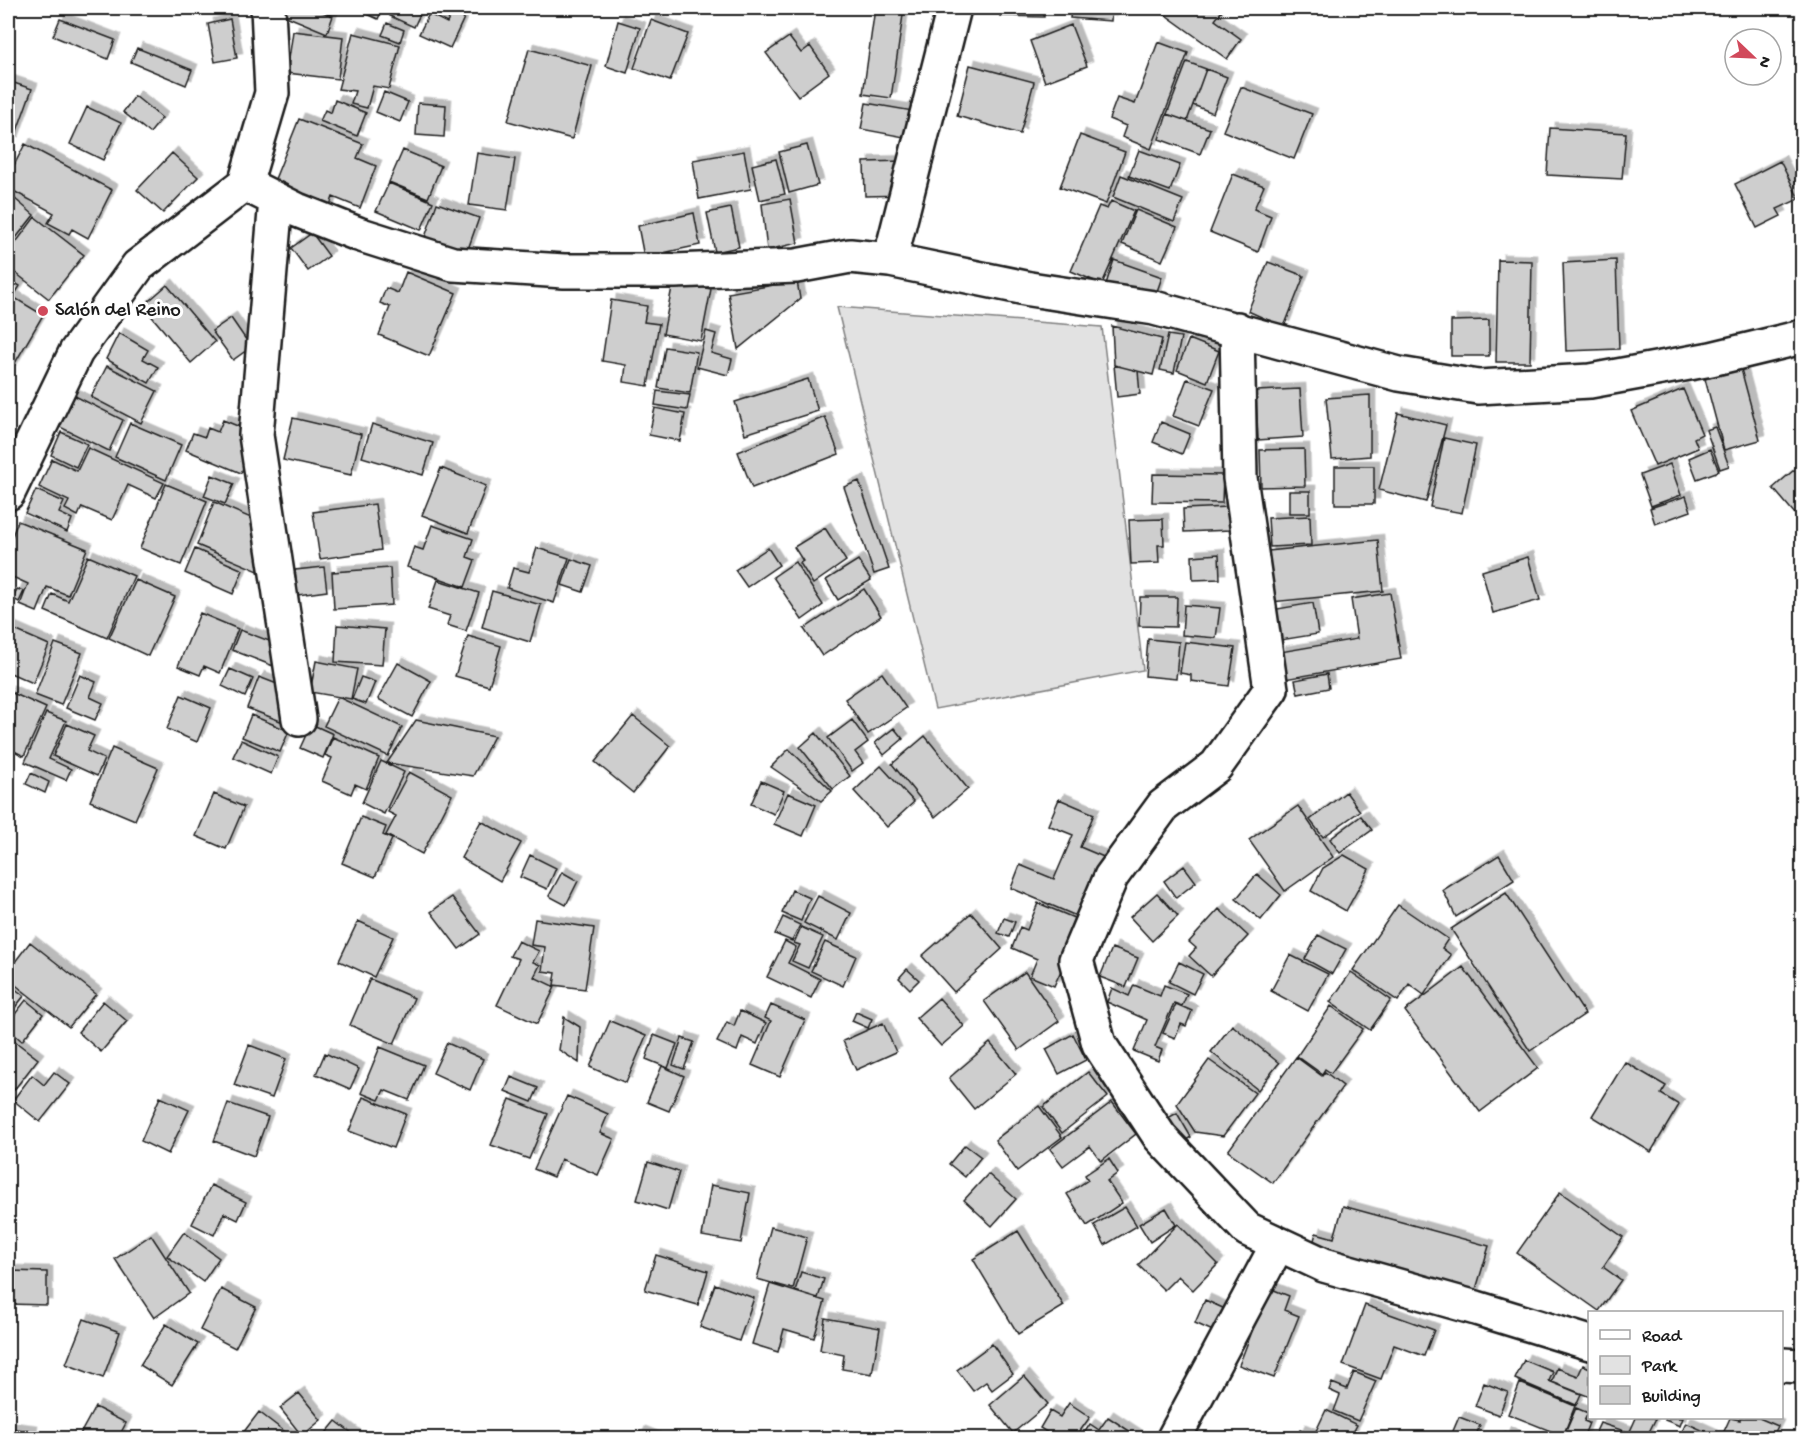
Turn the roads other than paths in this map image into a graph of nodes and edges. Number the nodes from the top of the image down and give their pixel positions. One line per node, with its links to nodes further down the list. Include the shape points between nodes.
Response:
1 (268, 8): 3 (street, via 272,93)
2 (954, 8): 5 (street)
3 (245, 184): 4 (street); 8 (street, via 138,266 76,352)
4 (276, 200): 5 (street, via 358,234 453,264 564,272 675,271 796,267 850,256); 9 (street, via 256,435)
5 (890, 260): 6 (street, via 1154,308)
6 (1237, 329): 7 (street, via 1398,374 1478,387 1590,381); 10 (street, via 1239,478 1271,689 1216,766 1163,806 1111,877 1076,960 1100,1044 1160,1137 1247,1229)
7 (1803, 337)
8 (8, 493)
9 (299, 719)
10 (1278, 1245): 11 (street, via 1323,1265); 14 (street)
11 (1588, 1342)
12 (1783, 1365): 13 (street)
13 (1803, 1366)
14 (1174, 1438)

